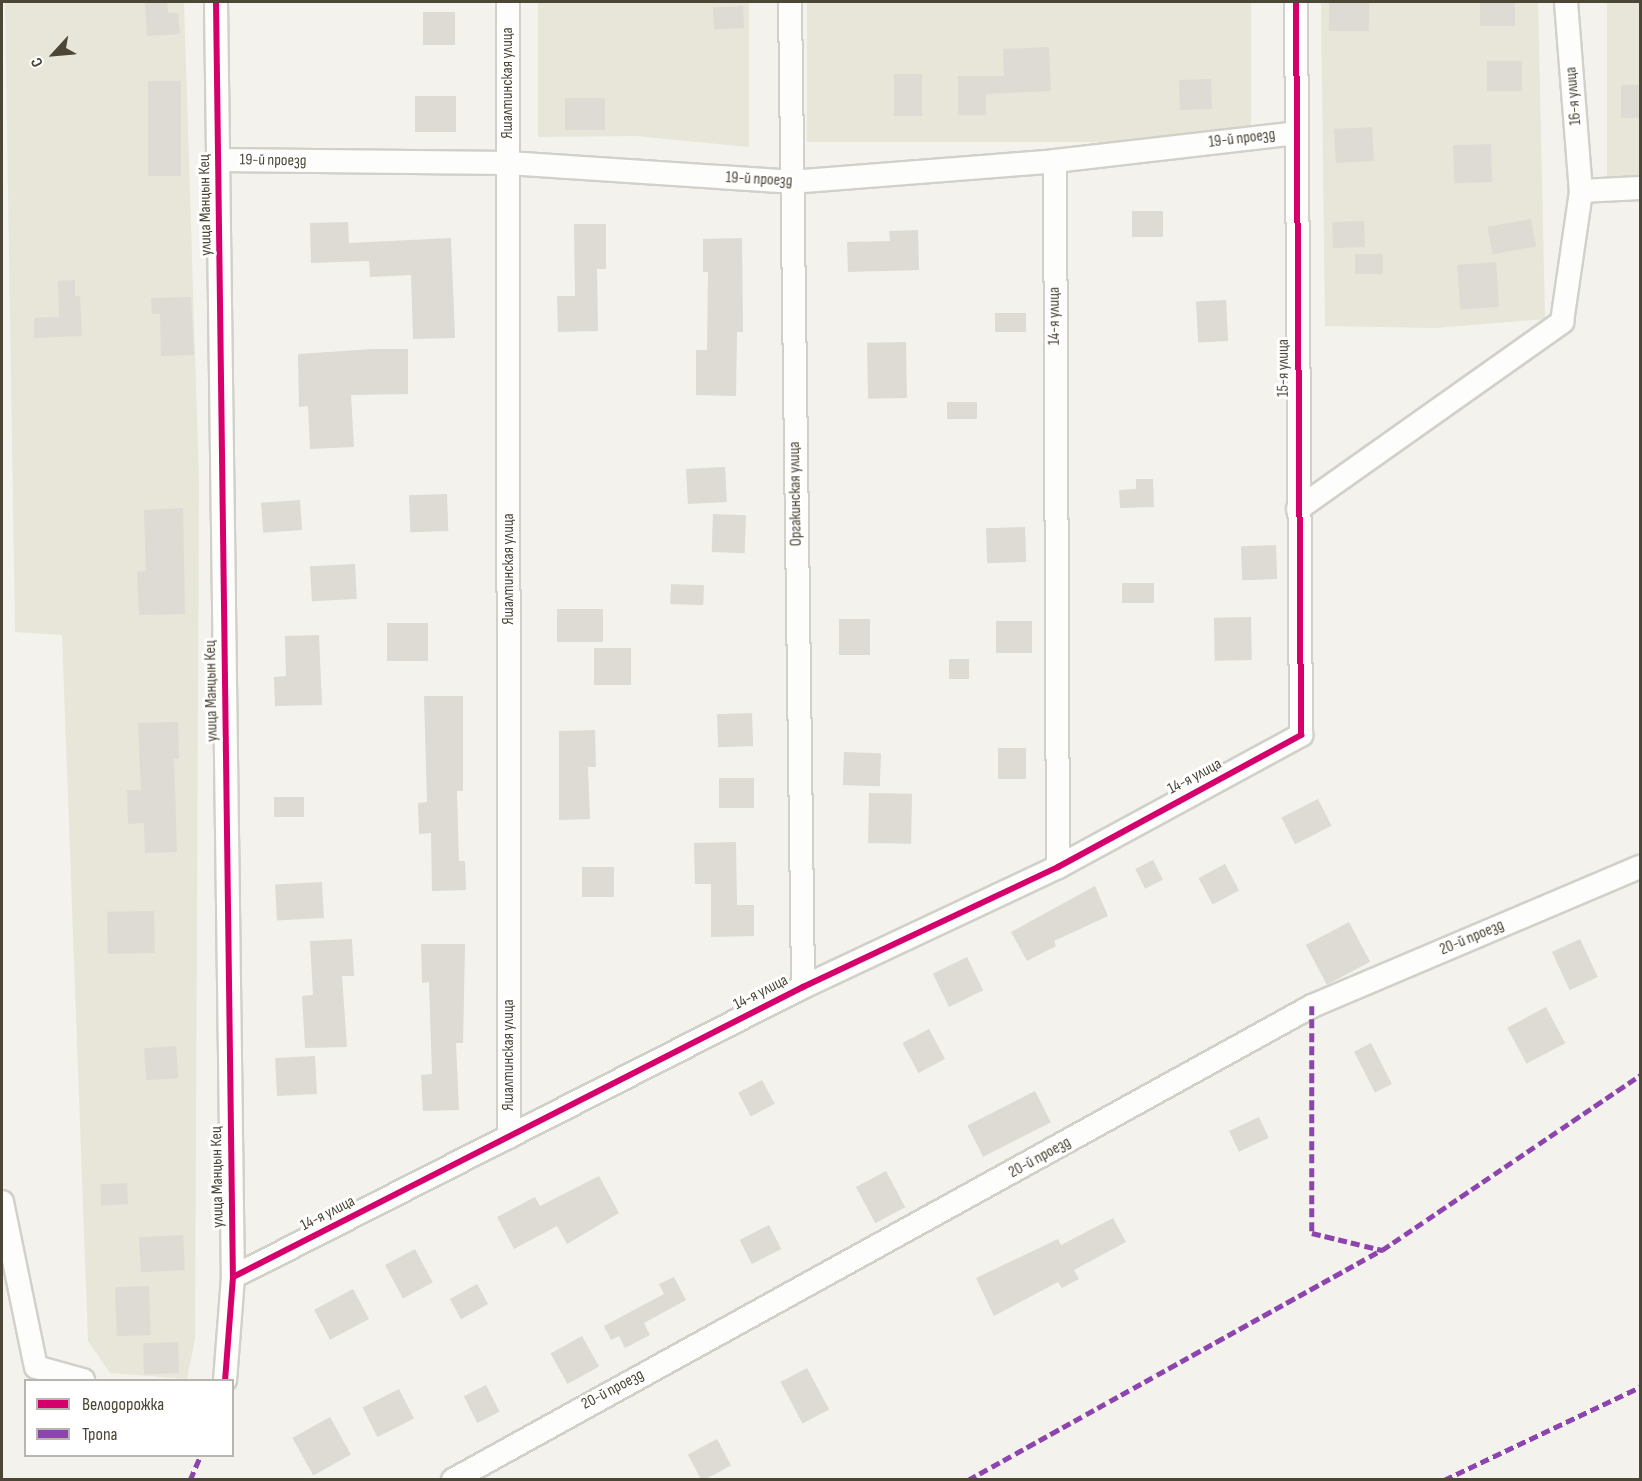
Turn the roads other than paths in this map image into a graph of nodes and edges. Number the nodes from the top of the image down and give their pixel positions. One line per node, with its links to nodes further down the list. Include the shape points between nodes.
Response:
1 (216, 2): 7 (street, улица Манцын Кец)
2 (508, 2): 9 (street, Яшалтинская улица)
3 (790, 2): 10 (street, Оргакинская улица)
4 (1296, 2): 6 (street, 15-я улица)
5 (1566, 2): 12 (street, 16-я улица)
6 (1296, 133): 8 (street, 19-й проезд); 13 (street, 15-я улица)
7 (219, 160): 9 (street, 19-й проезд); 20 (street, улица Манцын Кец)
8 (1055, 161): 10 (street, 19-й проезд); 15 (street, 14-я улица)
9 (508, 163): 10 (street, 19-й проезд); 18 (street, Яшалтинская улица)
10 (791, 182): 17 (street, Оргакинская улица)
11 (1641, 188): 12 (street)
12 (1581, 191): 13 (street, 16-я улица, via 1562,322)
13 (1298, 509): 14 (street, 15-я улица)
14 (1301, 735): 15 (street, 14-я улица)
15 (1058, 867): 17 (street, 14-я улица)
16 (1641, 867): 23 (street, 20-й проезд, via 1312,1006)
17 (803, 987): 18 (street, 14-я улица)
18 (509, 1137): 20 (street, 14-я улица)
19 (2, 1202): 21 (street, via 36,1367)
20 (233, 1277): 22 (street, улица Манцын Кец)
21 (79, 1379)
22 (225, 1379)
23 (453, 1479)

